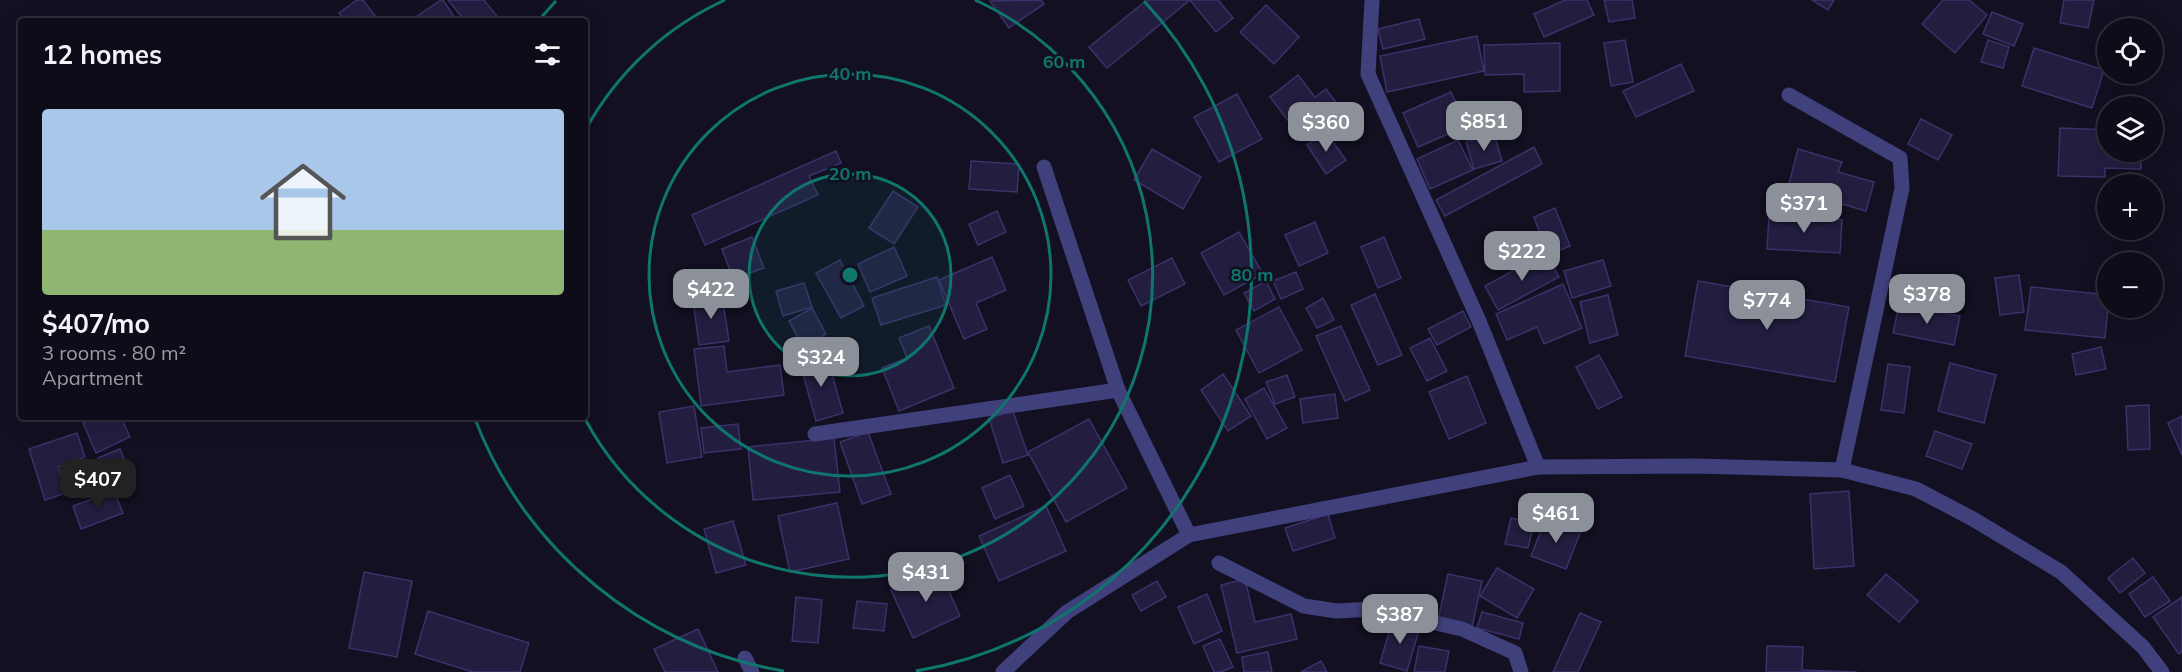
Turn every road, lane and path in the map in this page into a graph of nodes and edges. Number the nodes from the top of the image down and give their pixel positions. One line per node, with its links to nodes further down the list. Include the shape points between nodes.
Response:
1 (1372, 0): 6 (street, via 1368,74 1479,321)
2 (1789, 96): 7 (street, via 1900,158 1902,188)
3 (1044, 167): 4 (street)
4 (1118, 390): 5 (street); 8 (street)
5 (815, 434)
6 (1538, 467): 7 (street); 8 (street)
7 (1842, 470): 12 (street, via 1916,489 2061,572 2143,647)
8 (1189, 535): 10 (street, via 1066,612)
9 (1219, 563): 11 (street, via 1304,606 1337,611 1373,609 1462,629 1515,653)
10 (1003, 672)
11 (1521, 672)
12 (2162, 672)

